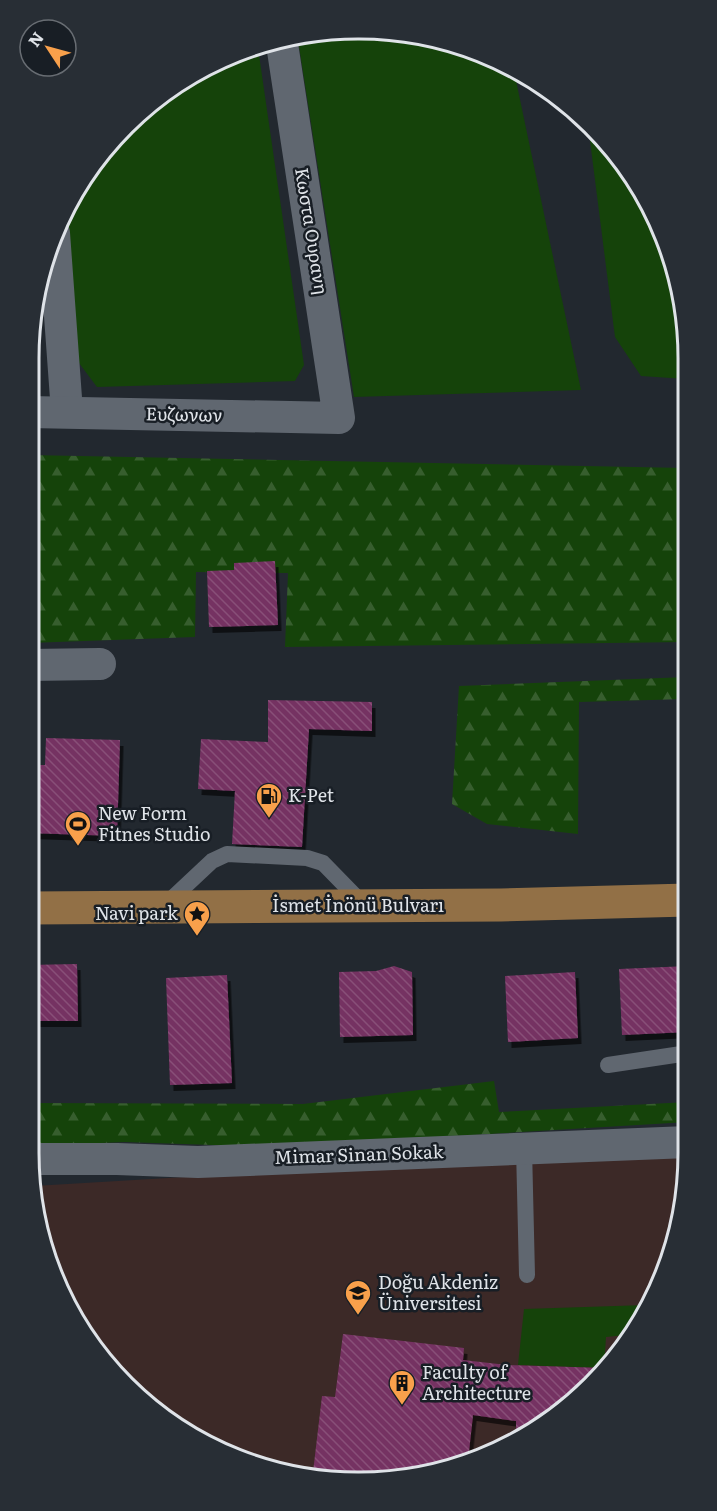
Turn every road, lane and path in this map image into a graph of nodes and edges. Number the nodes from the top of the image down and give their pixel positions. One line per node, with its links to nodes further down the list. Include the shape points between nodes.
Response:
1 (283, 48): 5 (street, Κωστα Ουρανη)
2 (56, 257): 4 (street)
3 (39, 412): 4 (street, Ευζωνων)
4 (67, 412): 5 (street, Ευζωνων)
5 (339, 418)
6 (100, 664): 7 (street)
7 (39, 665)
8 (678, 900): 10 (main road, İsmet İnönü Bulvarı)
9 (163, 906): 10 (main road, İsmet İnönü Bulvarı); 10 (lane, via 212,861 227,854 307,858 323,863); 11 (main road, İsmet İnönü Bulvarı)
10 (365, 906)
11 (39, 908)
12 (678, 1054): 13 (lane)
13 (608, 1065)
14 (678, 1142): 15 (street, Mimar Sinan Sokak)
15 (524, 1148): 16 (street, Mimar Sinan Sokak, via 198,1161); 17 (lane)
16 (39, 1159)
17 (527, 1275)

